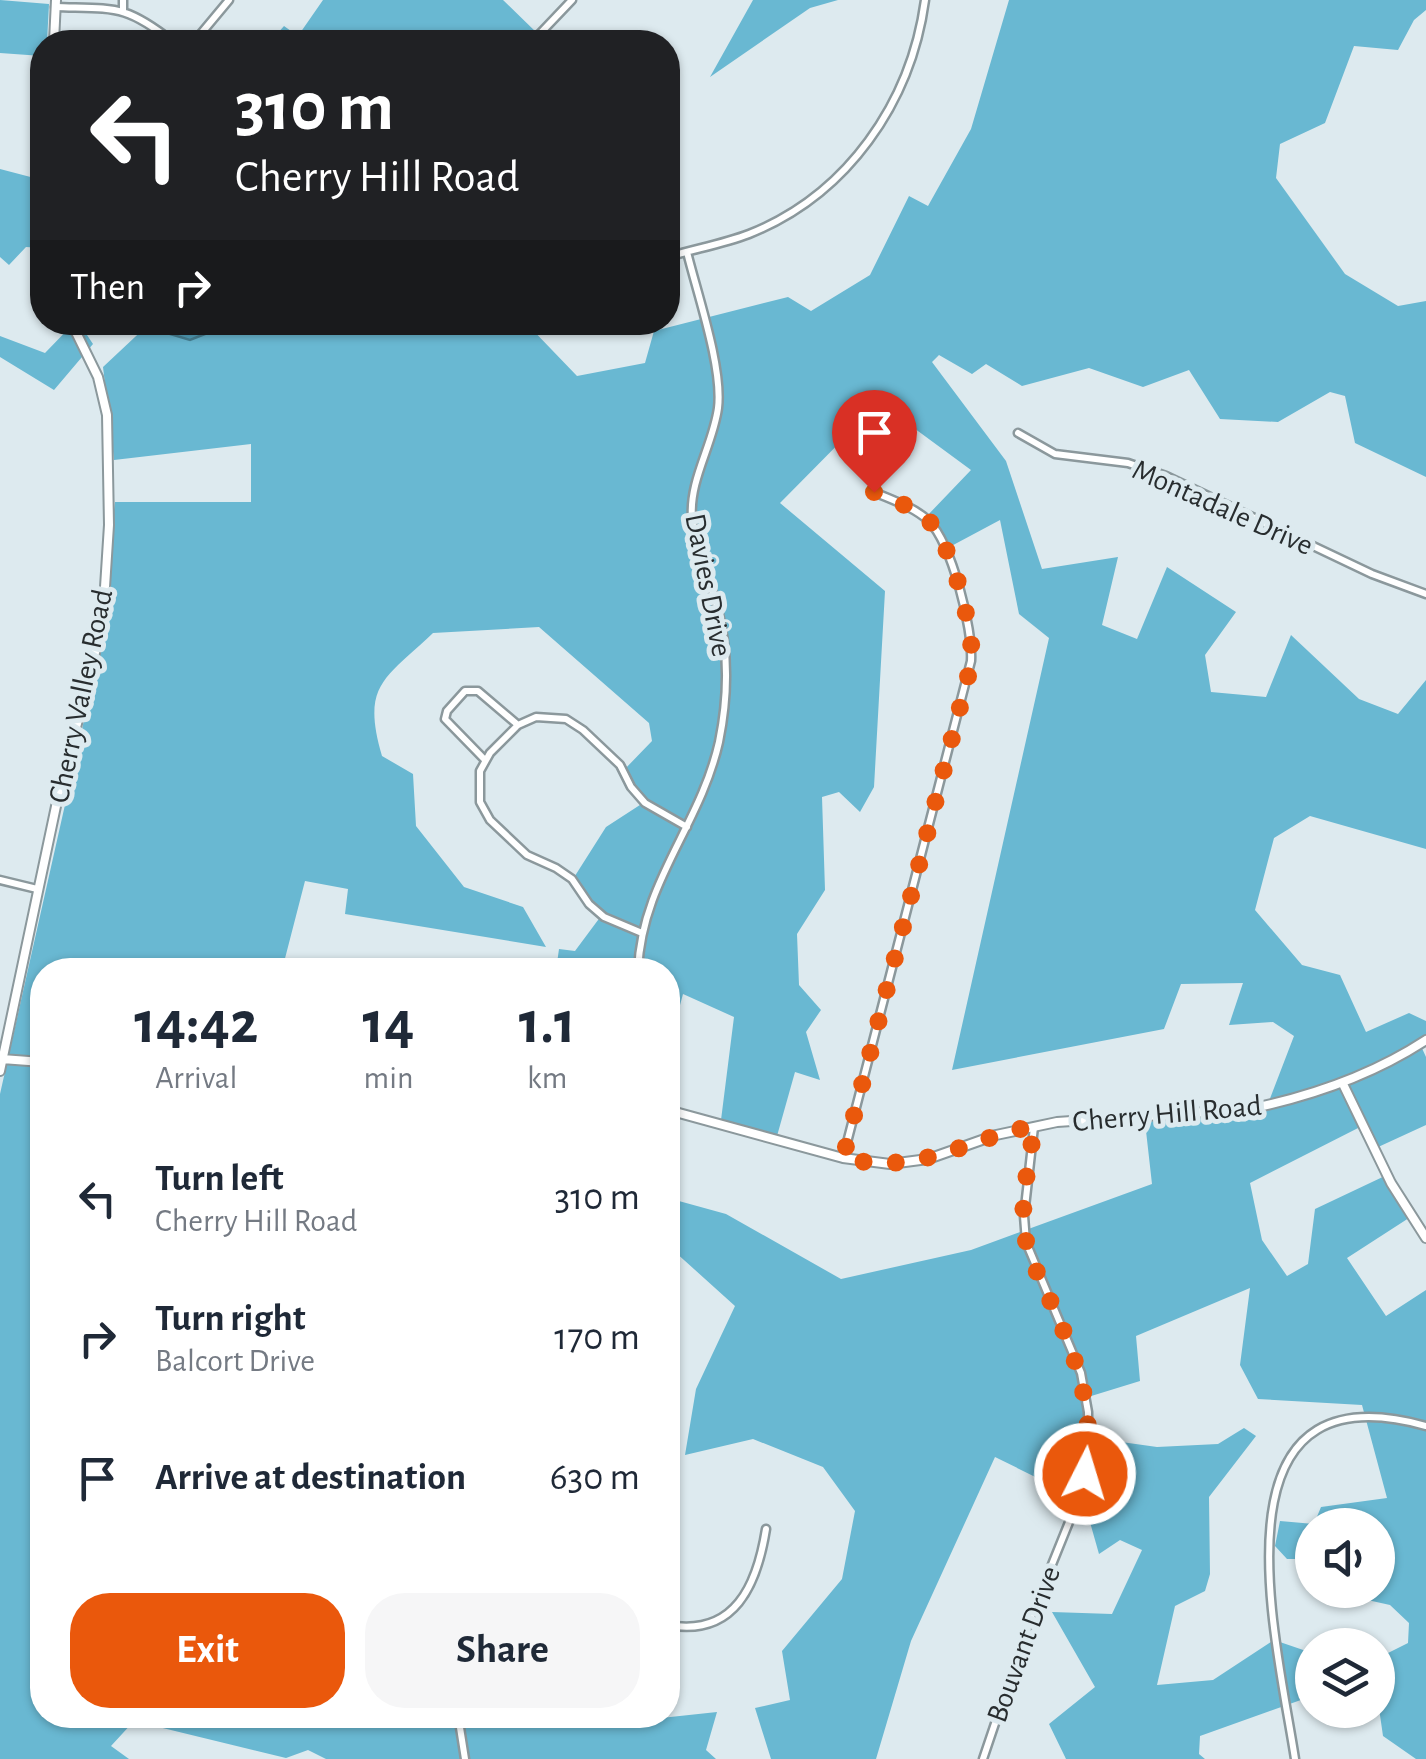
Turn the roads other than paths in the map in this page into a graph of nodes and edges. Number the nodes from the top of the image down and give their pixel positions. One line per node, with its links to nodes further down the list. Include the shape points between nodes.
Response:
1 (124, 0): 6 (street)
2 (229, 0): 9 (street)
3 (572, 0): 10 (street)
4 (925, 0): 11 (street, via 904,83 856,158 780,219)
5 (56, 3): 6 (street); 7 (street)
6 (123, 10): 8 (street)
7 (55, 30)
8 (158, 30)
9 (204, 30)
10 (543, 30)
11 (686, 252): 12 (street); 19 (street, Davies Drive, via 719,390 692,516 718,610 726,683 716,756)
12 (680, 254)
13 (78, 335): 21 (street, Cherry Valley Road, via 106,406 107,562 94,658)
14 (1018, 433): 16 (street, Montadale Drive, via 1054,454 1156,472)
15 (874, 492): 31 (street, via 919,513 934,528 968,619 972,661)
16 (1426, 594)
17 (518, 725): 18 (street); 18 (street, via 478,691 465,691 445,720); 19 (street, via 547,716 575,724 620,765 644,803)
18 (485, 760): 22 (street, via 478,790 490,820 527,855 572,880 604,917)
19 (686, 827): 22 (street, Davies Drive)
20 (0, 880): 21 (street)
21 (37, 890): 25 (street, Cherry Valley Road)
22 (642, 933): 23 (street, Davies Drive)
23 (639, 958)
24 (1426, 1040): 28 (street, Cherry Hill Road)
25 (2, 1059): 26 (street); 27 (street, Cherry Valley Road)
26 (30, 1061)
27 (0, 1071)
28 (1343, 1084): 30 (street, Cherry Hill Road, via 1248,1109); 32 (street, via 1391,1184)
29 (680, 1113): 31 (street, Cherry Hill Road)
30 (1034, 1126): 31 (street, Cherry Hill Road, via 909,1162); 38 (street, Bouvant Drive, via 1026,1242 1081,1373 1088,1456 1080,1495)
31 (843, 1158)
32 (1426, 1238)
33 (1426, 1426): 39 (street, via 1374,1415 1333,1424 1298,1448 1276,1482 1268,1552)
34 (766, 1529): 35 (street, via 756,1573 739,1604 710,1623)
35 (680, 1627)
36 (460, 1728): 37 (street)
37 (465, 1759)
38 (983, 1759)
39 (1295, 1759)

